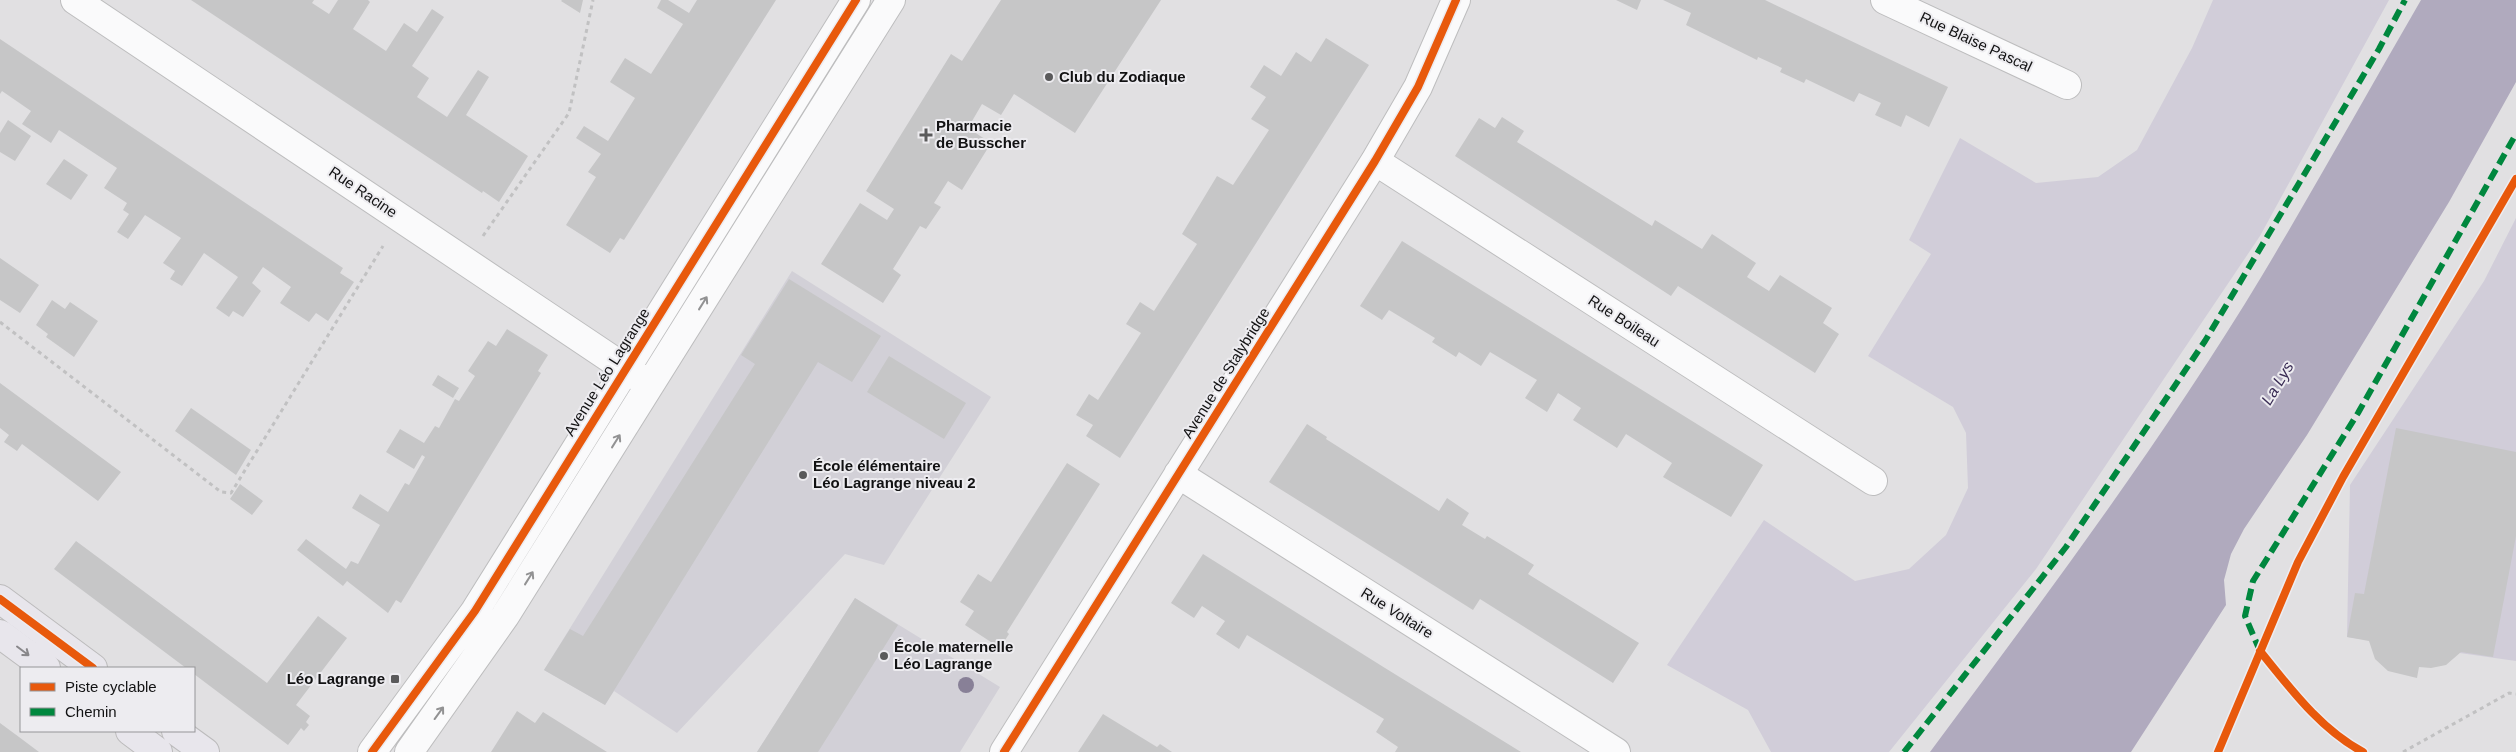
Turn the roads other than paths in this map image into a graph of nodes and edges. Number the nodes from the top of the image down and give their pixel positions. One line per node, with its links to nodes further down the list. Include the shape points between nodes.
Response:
1 (75, 0): 8 (street, Rue Racine)
2 (856, 0): 8 (street, Avenue Léo Lagrange)
3 (891, 0): 9 (street, one-way to 3)
4 (1456, 0): 7 (street, Avenue de Stalybridge, via 1418,87)
5 (1884, 0): 6 (street, Rue Blaise Pascal)
6 (2067, 85)
7 (1375, 161): 10 (street, Avenue de Stalybridge); 11 (street, Rue Boileau)
8 (625, 368): 9 (street, Rue Racine); 20 (street, Avenue Léo Lagrange, via 456,638)
9 (650, 386): 21 (street, one-way to 9, via 486,646)
10 (1178, 474): 22 (street, Avenue de Stalybridge); 23 (street, Rue Voltaire)
11 (1874, 481)
12 (0, 599): 15 (main road)
13 (0, 634): 14 (main road, one-way to 14)
14 (45, 667)
15 (92, 667)
16 (131, 732): 18 (main road)
17 (177, 732): 19 (main road)
18 (158, 752)
19 (205, 752)
20 (372, 752)
21 (410, 752)
22 (1004, 752)
23 (1616, 752)

